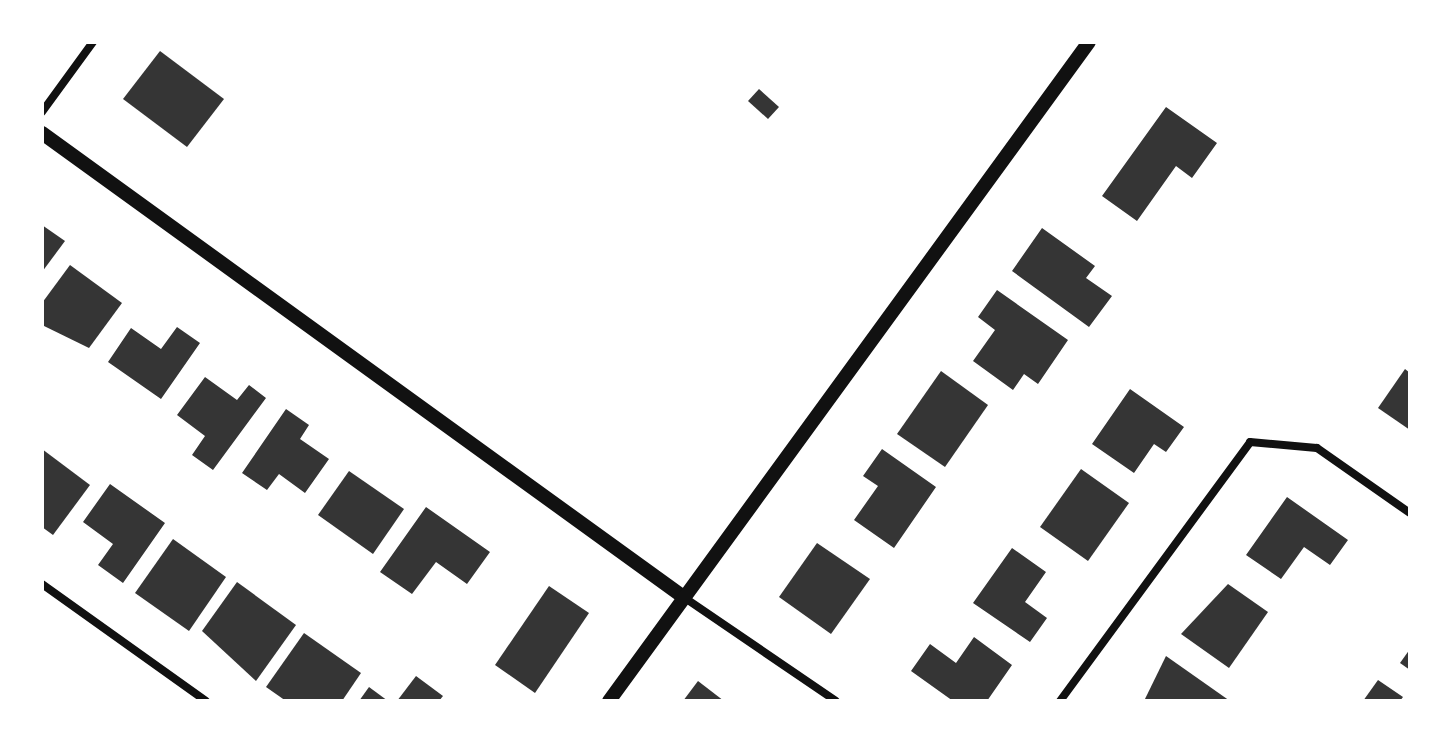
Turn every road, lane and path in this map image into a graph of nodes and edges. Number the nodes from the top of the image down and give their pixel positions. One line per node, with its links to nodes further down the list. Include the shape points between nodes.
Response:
1 (93, 42): 3 (street)
2 (1089, 42): 7 (street, via 882,335)
3 (42, 112)
4 (42, 133): 7 (street)
5 (1410, 513): 11 (street, via 1317,448 1250,442)
6 (42, 584): 8 (street)
7 (682, 596): 9 (street); 10 (street)
8 (206, 701)
9 (609, 701)
10 (836, 701)
11 (1060, 701)

